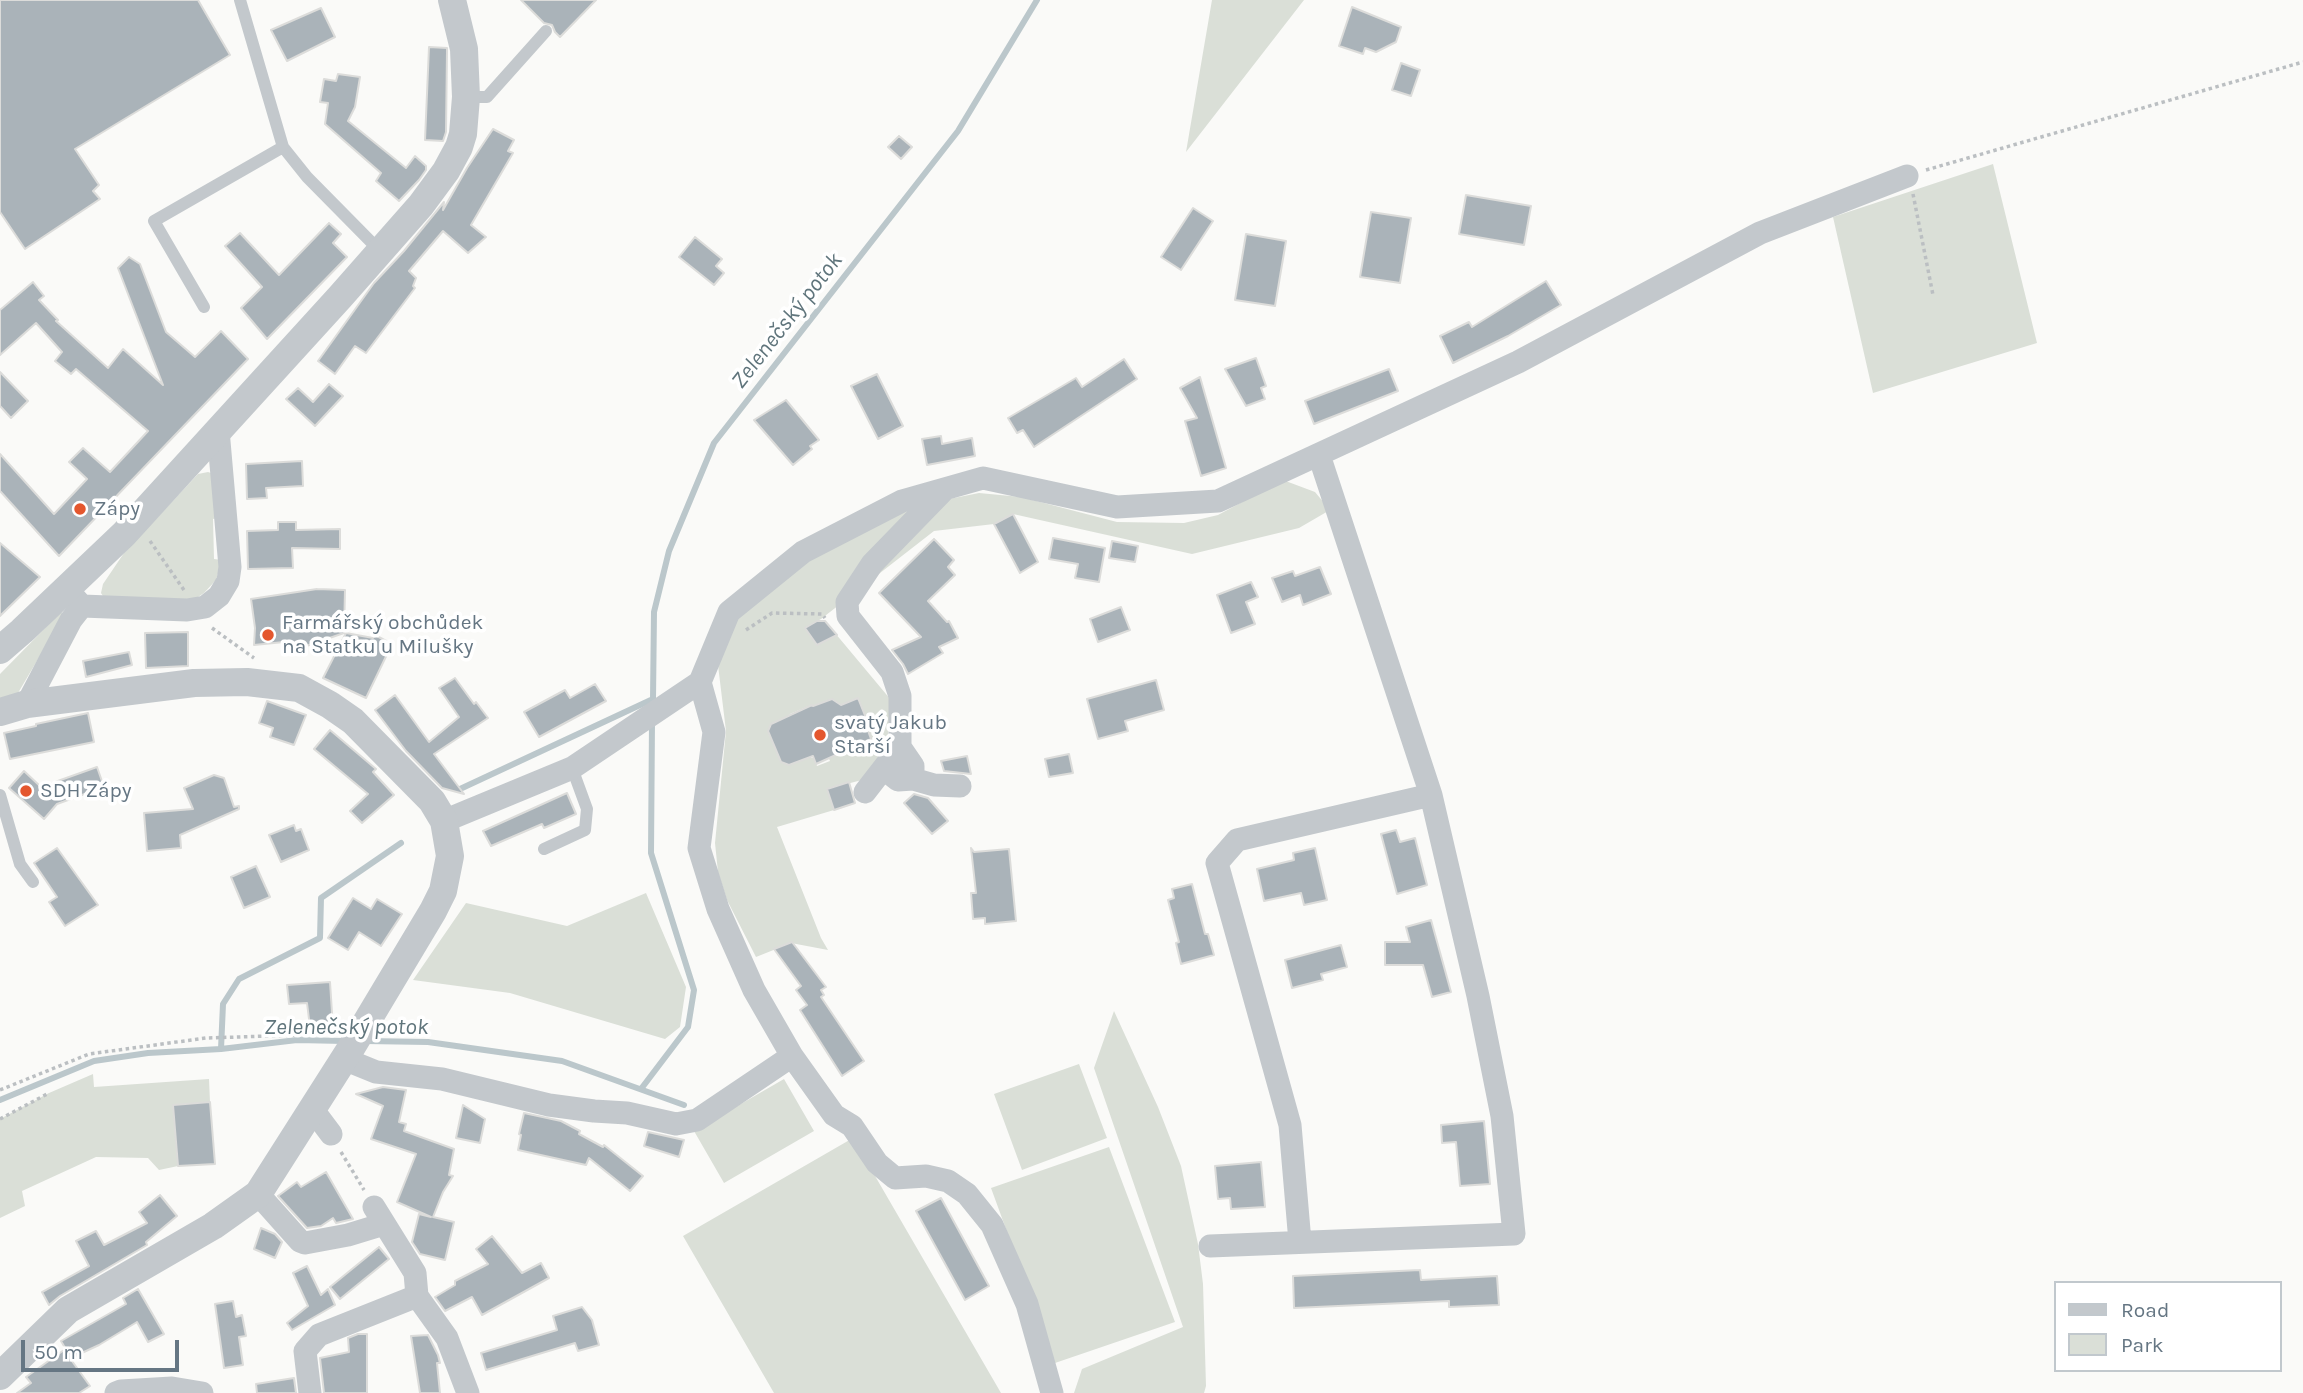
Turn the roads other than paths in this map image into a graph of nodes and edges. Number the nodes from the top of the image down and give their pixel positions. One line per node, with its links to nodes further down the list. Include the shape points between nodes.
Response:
1 (240, 0): 5 (lane)
2 (452, 0): 4 (street, via 464,48)
3 (546, 31): 4 (lane, via 487,97)
4 (466, 97): 7 (street, via 463,134 453,159 421,205)
5 (283, 146): 7 (lane); 8 (lane, via 154,221)
6 (1907, 176): 10 (street, via 1760,233 1518,362)
7 (380, 251): 9 (street)
8 (204, 307)
9 (218, 430): 12 (street, via 124,534); 12 (street, via 229,574 219,596 196,609)
10 (1319, 456): 11 (street, via 1218,501 1117,507 983,478); 24 (street)
11 (944, 490): 14 (street, via 902,501 803,552 729,612); 17 (street, via 872,564 847,602 848,616 892,672 900,696)
12 (74, 598): 13 (street); 15 (street, via 71,620)
13 (0, 650)
14 (700, 682): 18 (street); 29 (street, via 714,732 699,848 718,909 754,990)
15 (27, 704): 16 (street); 25 (street, via 194,683 247,682 299,688 353,721 432,800)
16 (0, 712)
17 (900, 747): 19 (street); 20 (street, via 913,766)
18 (572, 768): 25 (street); 26 (lane, via 587,809 585,830)
19 (884, 769): 20 (street, via 898,779); 22 (street)
20 (913, 779): 21 (street)
21 (960, 786)
22 (864, 792)
23 (0, 795): 27 (lane, via 20,864)
24 (1431, 795): 33 (street, via 1237,840 1217,863 1290,1125); 33 (street, via 1502,1116 1514,1234)
25 (444, 821): 28 (street, via 450,856 443,891)
26 (544, 849)
27 (33, 882)
28 (350, 1043): 29 (street, via 376,1072 442,1079 549,1105 627,1113 676,1125 698,1120); 30 (street)
29 (792, 1056): 41 (street, via 834,1115 852,1126 877,1163 895,1178 926,1176 948,1181 967,1194 992,1225 1027,1304)
30 (313, 1110): 31 (street); 32 (street)
31 (331, 1134)
32 (258, 1194): 35 (street, via 305,1243 348,1236 379,1215 415,1273); 36 (street, via 213,1226 68,1310)
33 (1300, 1242): 34 (street)
34 (1210, 1246)
35 (417, 1296): 39 (street, via 319,1335 305,1351); 40 (street, via 447,1338)
36 (0, 1376)
37 (116, 1393): 38 (street, via 172,1388)
38 (202, 1393)
39 (310, 1393)
40 (468, 1393)
41 (1052, 1393)

